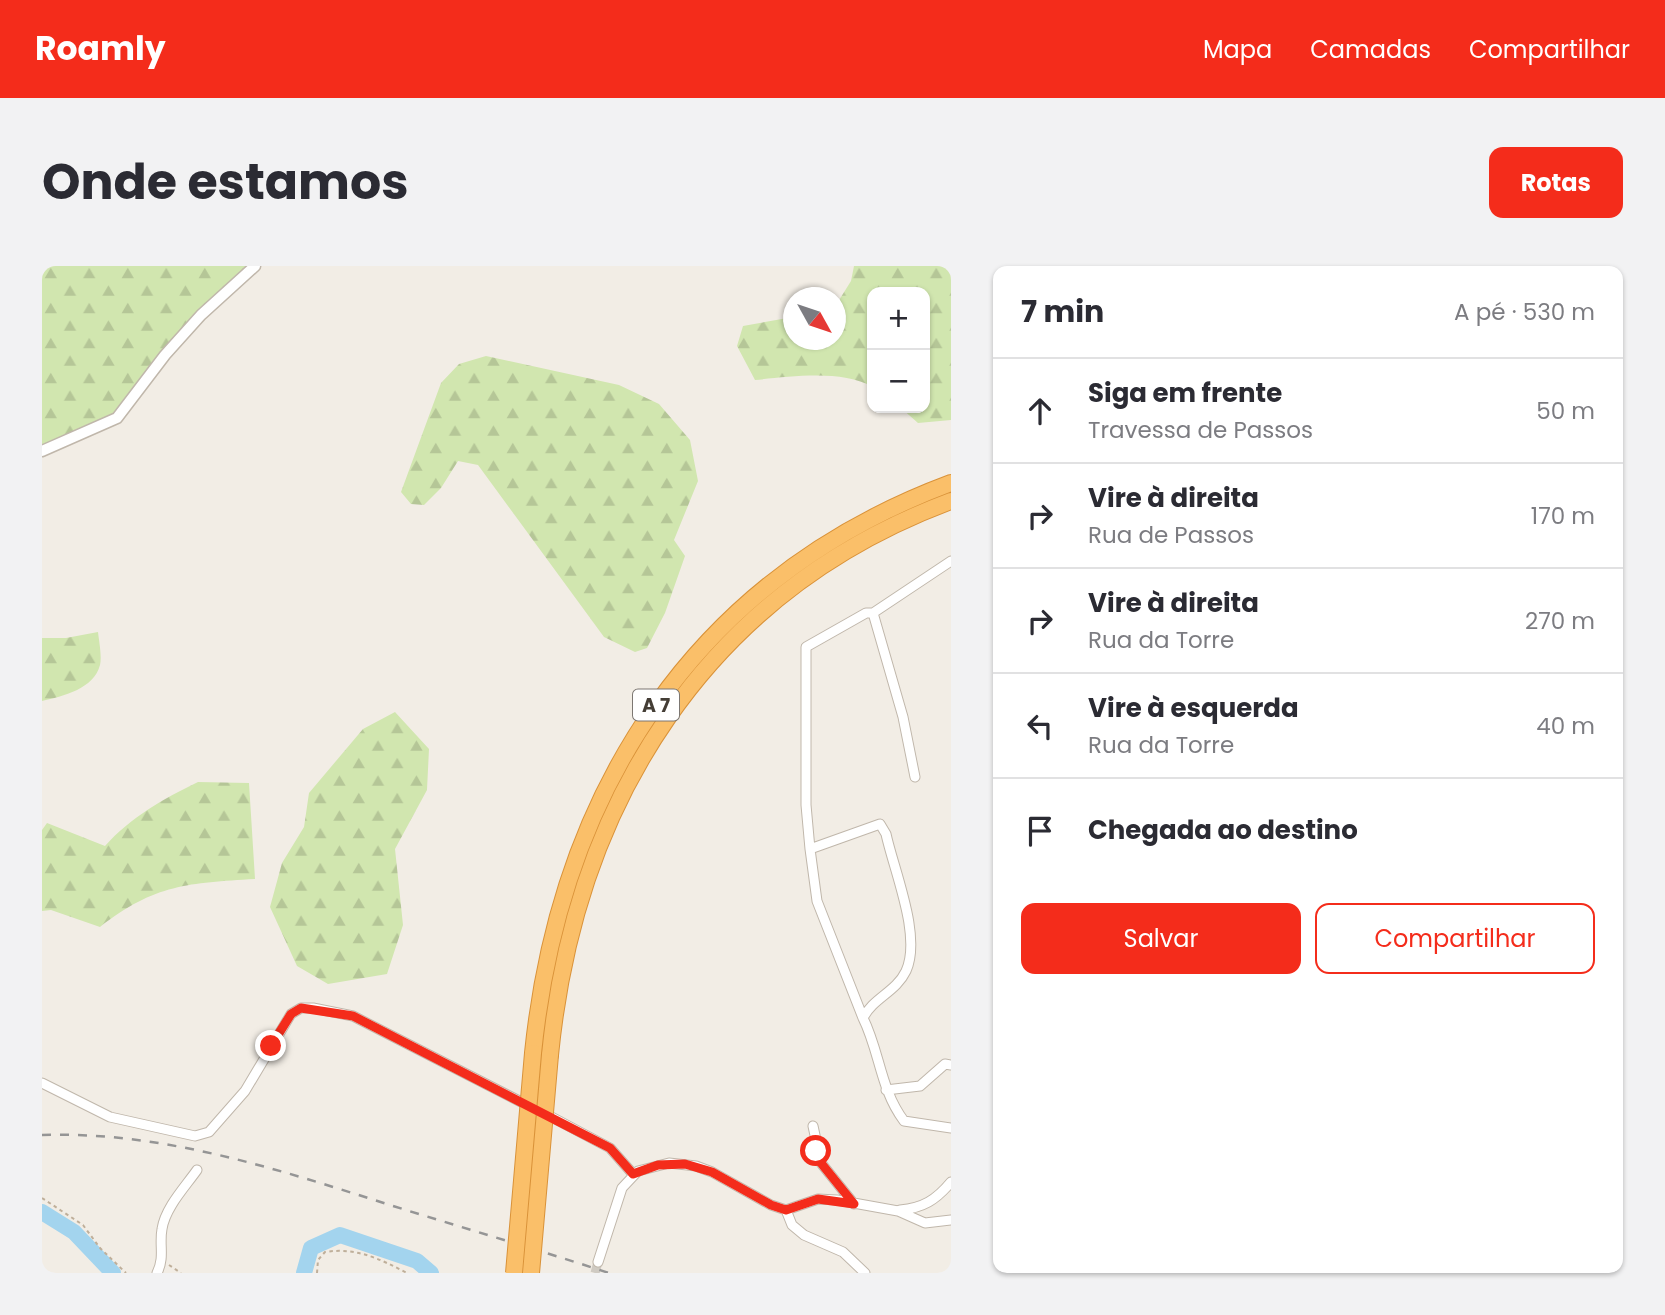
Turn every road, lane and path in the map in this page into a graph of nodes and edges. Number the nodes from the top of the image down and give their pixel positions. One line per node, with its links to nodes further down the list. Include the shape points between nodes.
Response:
1 (255, 266): 2 (street, via 164,355 117,418)
2 (42, 451)
3 (951, 483): 29 (highway, A 7, bridge, via 862,523 782,576 717,633 650,714 601,797 568,878 550,943 533,1053)
4 (951, 501): 30 (highway, A 7, bridge, via 874,536 800,583 729,645 668,718 625,787 586,877 563,963)
5 (951, 561): 6 (street)
6 (873, 613): 7 (street); 8 (street, via 806,647)
7 (915, 777)
8 (810, 849): 9 (street, via 817,901); 9 (street, via 880,824 886,834 911,934 911,952 900,981 869,1007)
9 (863, 1018): 12 (street, via 873,1036)
10 (951, 1065): 12 (street, via 945,1064 920,1086)
11 (43, 1085): 16 (street, via 110,1116 195,1136 209,1132 245,1091 291,1014 313,1008 353,1016 453,1065 610,1148)
12 (886, 1090): 14 (street, via 904,1121)
13 (813, 1126): 19 (street, via 821,1163)
14 (951, 1128)
15 (197, 1170): 24 (street, via 168,1212)
16 (633, 1174): 20 (street, via 669,1163 696,1166); 23 (street, via 616,1202)
17 (951, 1182): 21 (street, via 926,1204)
18 (42, 1198): 25 (path, via 83,1225)
19 (854, 1204): 20 (street, via 818,1199); 21 (street)
20 (786, 1210): 31 (street, via 792,1226 844,1252)
21 (898, 1211): 22 (street, via 925,1223)
22 (951, 1220)
23 (598, 1262)
24 (159, 1269): 26 (path, via 171,1265)
25 (126, 1273)
26 (181, 1273)
27 (317, 1273): 28 (path, via 318,1260 325,1252 342,1249 377,1257)
28 (407, 1273)
29 (514, 1273)
30 (531, 1273)
31 (865, 1273)

